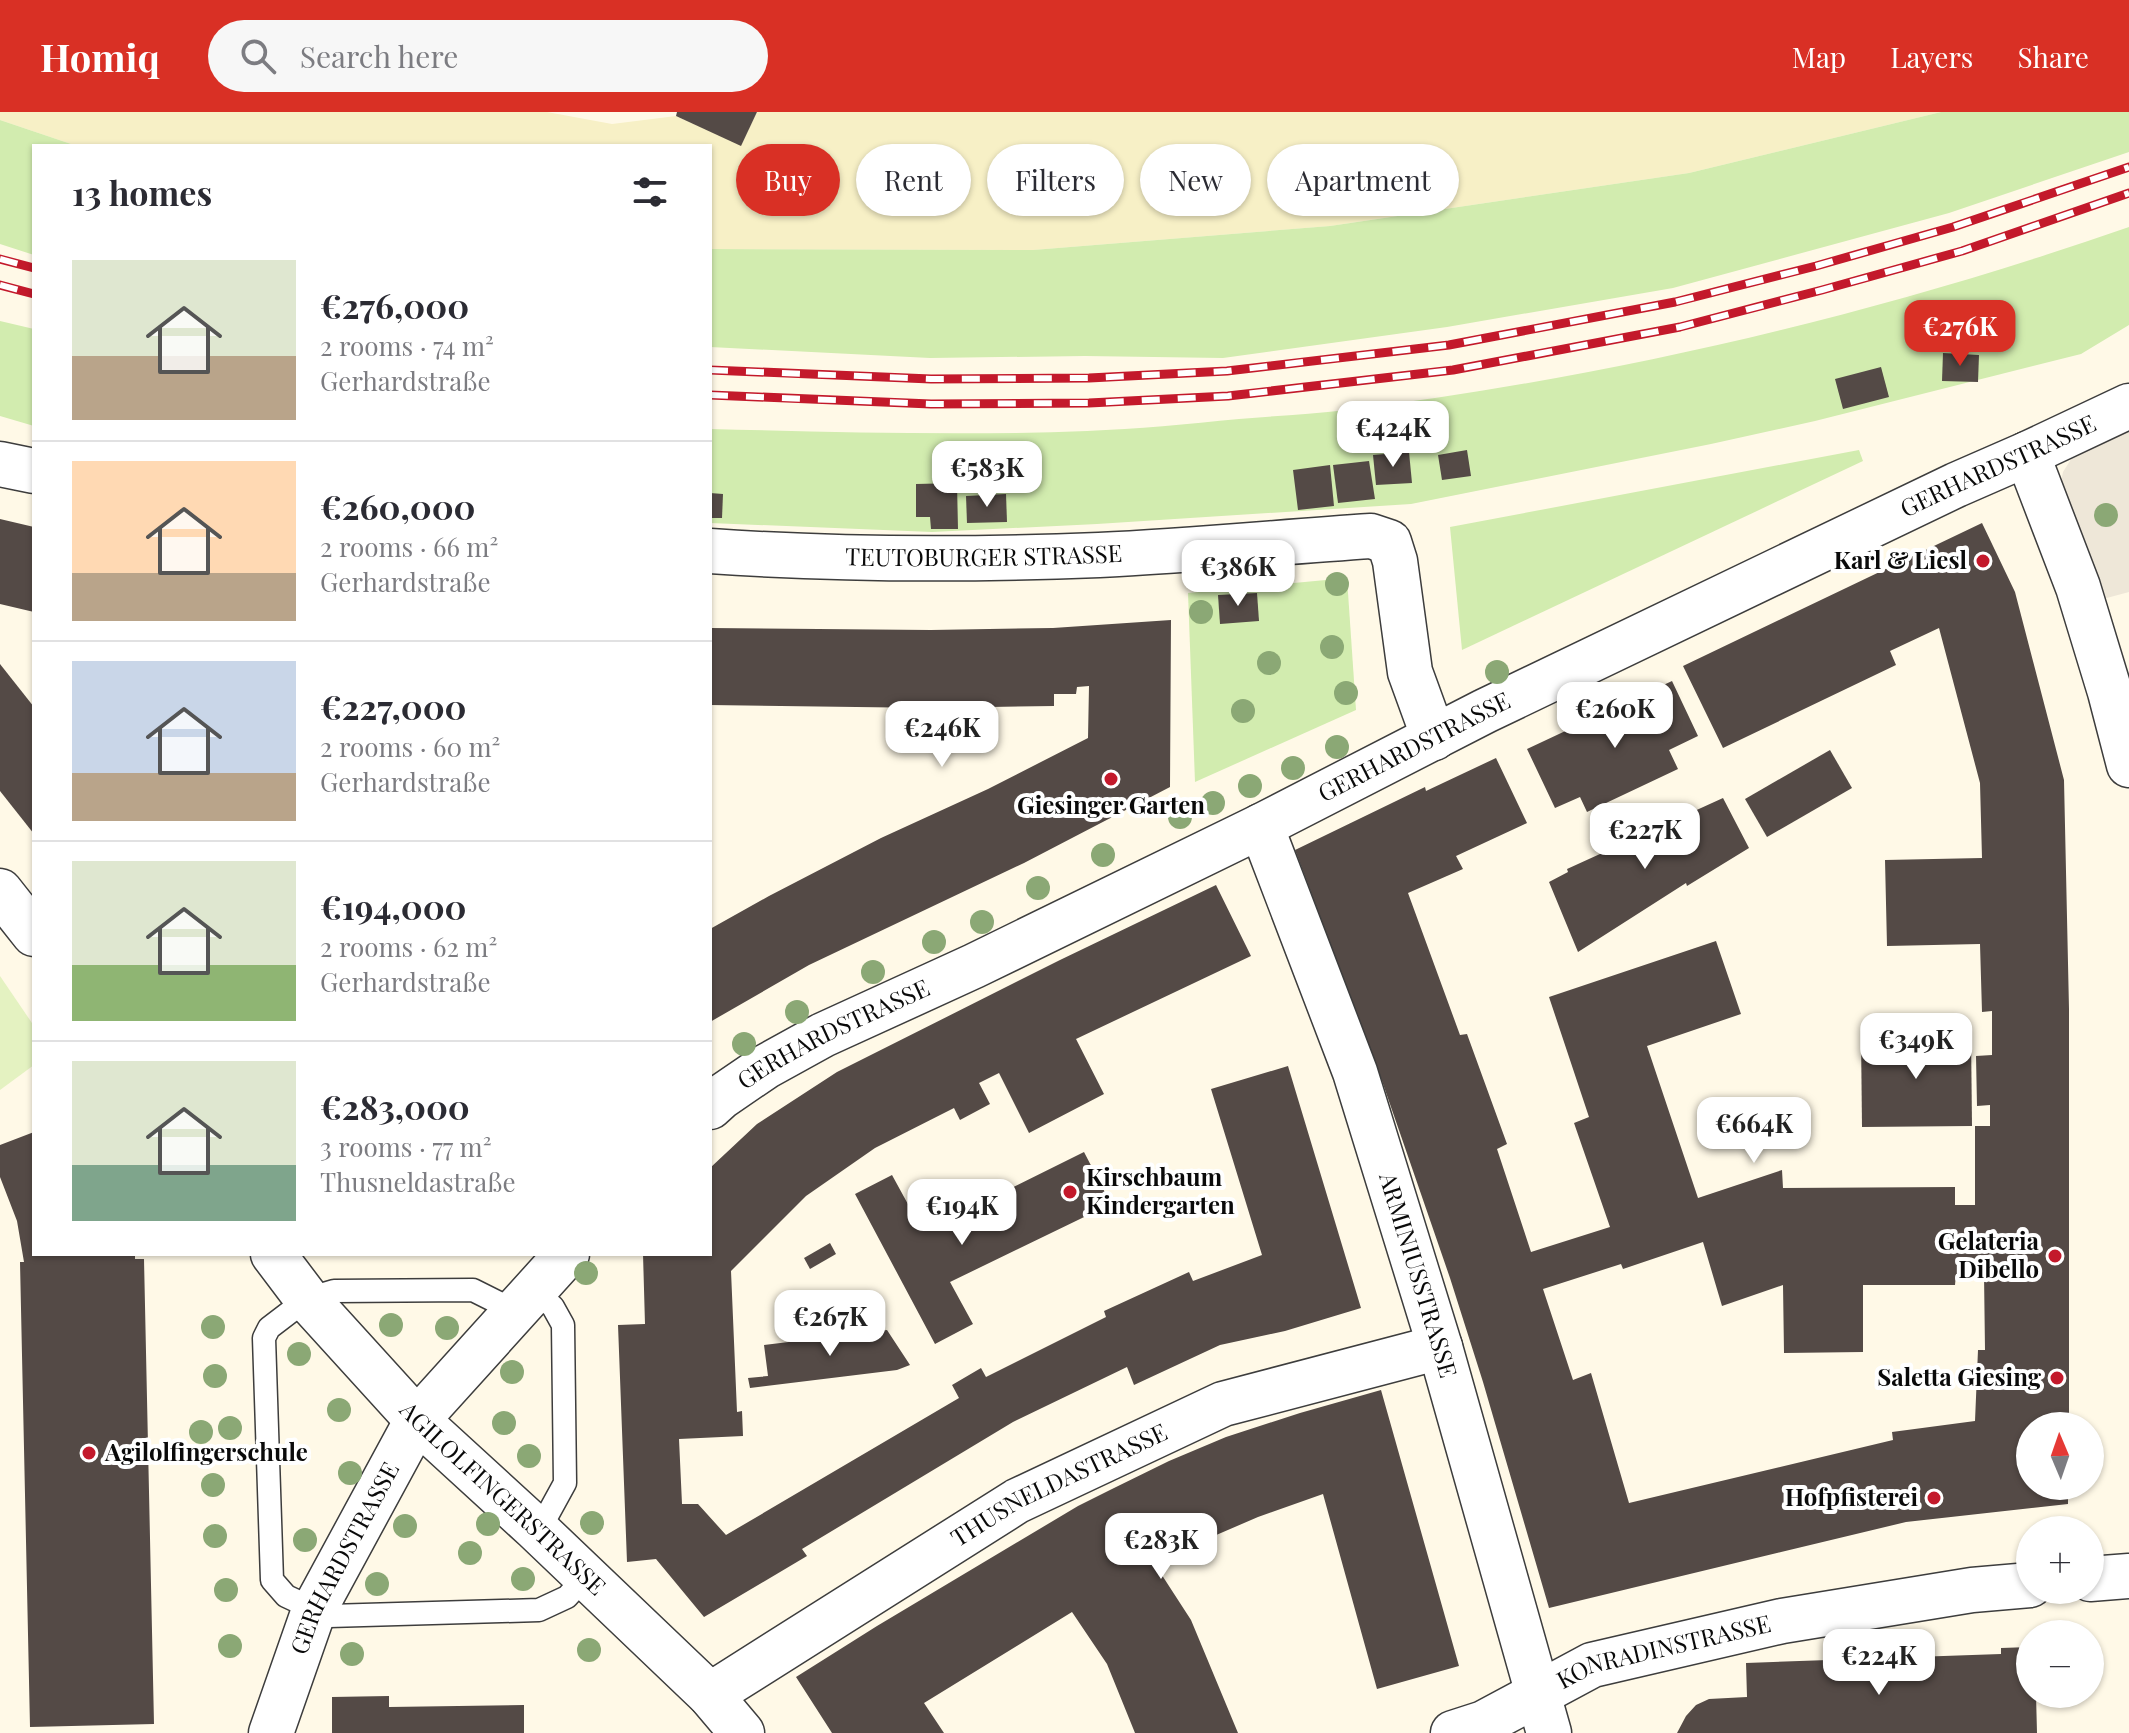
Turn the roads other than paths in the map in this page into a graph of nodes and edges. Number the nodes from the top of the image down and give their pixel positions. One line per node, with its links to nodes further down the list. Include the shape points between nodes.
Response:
1 (2129, 406): 2 (street, GERHARDSTRASSE)
2 (2027, 454): 6 (street, GERHARDSTRASSE); 7 (street, via 2078,587)
3 (0, 464): 4 (street)
4 (32, 471)
5 (712, 551): 6 (street, TEUTOBURGER STRASSE, via 932,558 1099,555 1371,536 1389,542 1395,561 1410,672)
6 (1434, 738): 8 (street, GERHARDSTRASSE)
7 (2129, 765)
8 (1261, 826): 11 (street, GERHARDSTRASSE, via 823,1035); 16 (street, ARMINIUSSTRASSE, via 1355,1072)
9 (0, 891): 10 (street)
10 (32, 931)
11 (712, 1105)
12 (275, 1256): 14 (street, AGILOLFINGERSTRASSE)
13 (565, 1256): 15 (street, GERHARDSTRASSE)
14 (307, 1299): 15 (lane, via 334,1291 473,1290); 17 (street, AGILOLFINGERSTRASSE); 23 (lane, via 269,1328 264,1338 272,1580 286,1596)
15 (525, 1301): 17 (street, GERHARDSTRASSE); 18 (lane, via 553,1307 563,1325 565,1483)
16 (1440, 1347): 24 (street, THUSNELDASTRASSE, via 1223,1404 1031,1494); 25 (street, ARMINIUSSTRASSE)
17 (417, 1420): 18 (street, AGILOLFINGERSTRASSE); 23 (street, GERHARDSTRASSE)
18 (535, 1528): 20 (street, AGILOLFINGERSTRASSE)
19 (2129, 1576): 21 (street)
20 (585, 1577): 23 (lane, via 567,1597 539,1610 329,1616); 24 (street, AGILOLFINGERSTRASSE)
21 (2104, 1578)
22 (2016, 1586): 25 (street, KONRADINSTRASSE, via 1782,1621 1592,1665)
23 (314, 1610): 26 (street, GERHARDSTRASSE)
24 (710, 1695): 27 (street, AGILOLFINGERSTRASSE)
25 (1544, 1714): 28 (street, KONRADINSTRASSE)
26 (271, 1733)
27 (742, 1733)
28 (1453, 1733)

